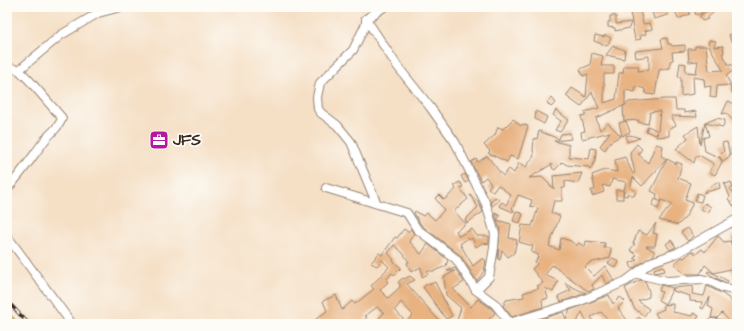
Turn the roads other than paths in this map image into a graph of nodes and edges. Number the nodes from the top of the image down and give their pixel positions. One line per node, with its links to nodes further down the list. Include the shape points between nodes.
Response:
1 (121, 7): 3 (street)
2 (384, 7): 4 (street)
3 (95, 10): 6 (street)
4 (366, 19): 9 (street, via 353,50 320,83 317,97 321,113 337,125 351,142); 14 (street, via 398,67 455,142 486,204 495,234 494,248 489,277)
5 (7, 67): 6 (street)
6 (18, 70): 8 (street, via 62,118 61,123)
7 (326, 188): 9 (street)
8 (7, 189)
9 (376, 202): 14 (street, via 407,213 417,229 456,259)
10 (737, 219): 12 (street, via 682,250 651,262)
11 (7, 236): 21 (street)
12 (638, 274): 13 (street, via 667,281 702,279 722,288); 17 (street, via 578,302)
13 (735, 287)
14 (476, 290): 18 (street, via 495,304)
15 (7, 320): 20 (highway)
16 (737, 321): 23 (street)
17 (520, 322): 18 (street)
18 (508, 323)
19 (712, 323): 22 (street)
20 (11, 324)
21 (72, 324)
22 (722, 324)
23 (733, 324)

